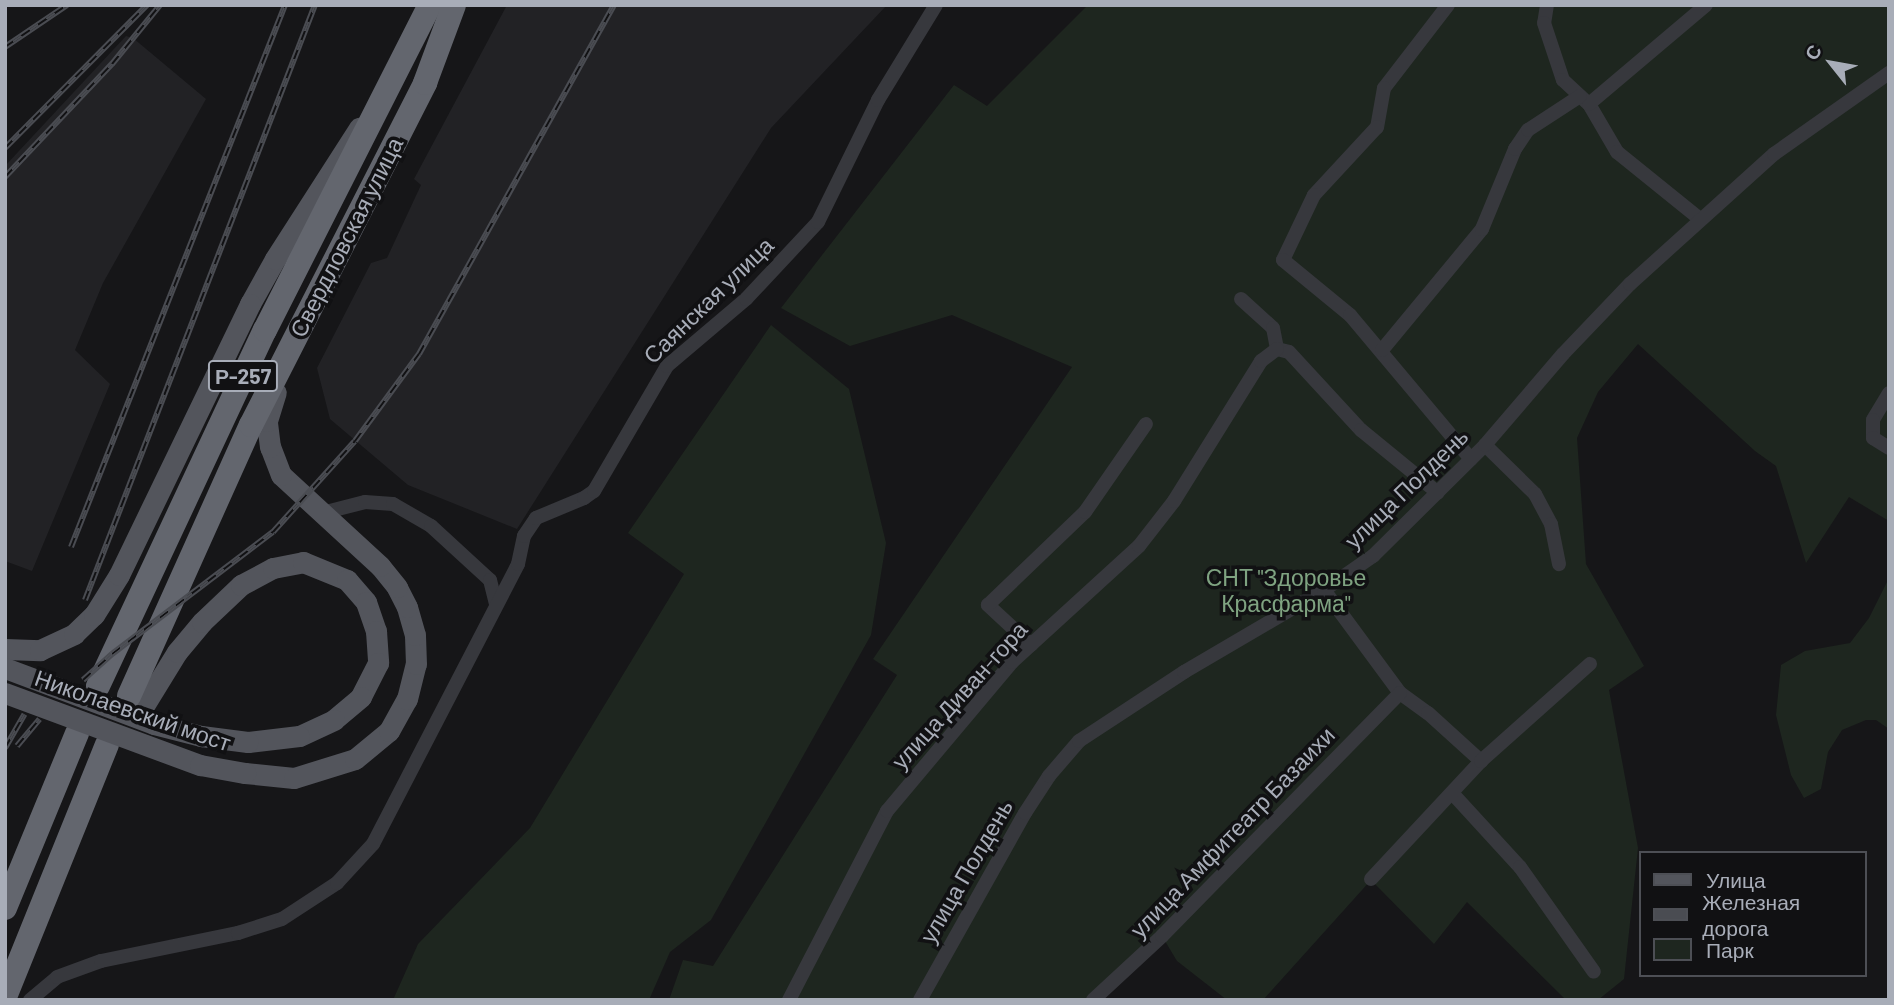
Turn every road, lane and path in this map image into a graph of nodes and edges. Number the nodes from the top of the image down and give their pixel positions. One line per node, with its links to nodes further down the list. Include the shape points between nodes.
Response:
1 (430, 5): 7 (highway, Свердловская улица / Р-257)
2 (454, 5): 13 (highway, Свердловская улица / Р-257, via 425,83)
3 (936, 5): 24 (street, Саянская улица, via 878,100 818,222 746,299 667,366 594,491 536,518)
4 (1448, 5): 14 (street, via 1384,88 1377,127 1314,195 1283,260 1350,316)
5 (1547, 5): 9 (street, via 1544,23 1563,80)
6 (1706, 5): 9 (street)
7 (398, 72): 26 (main road, bridge, via 335,161 250,304 119,575 94,615 74,634 40,650); 29 (highway, Свердловская улица / Р-257, via 265,330)
8 (1889, 73): 10 (street, улица Полдень, via 1774,154)
9 (1585, 100): 10 (street, via 1617,152); 14 (street, via 1528,130 1482,229)
10 (1700, 219): 17 (street, улица Полдень, via 1563,354)
11 (1241, 299): 12 (street, via 1273,328)
12 (1277, 349): 20 (street, via 1289,352 1361,430); 25 (street, улица Диван-гора, via 1261,361 1174,501 1139,546)
13 (288, 350): 21 (main road, Николаевский мост, via 267,421 270,447 281,475); 32 (highway, Свердловская улица / Р-257)
14 (1382, 350): 19 (street)
15 (1889, 393): 18 (street, via 1873,421 1873,438)
16 (1146, 424): 25 (street, via 1085,512 988,606)
17 (1485, 445): 19 (street, улица Полдень); 22 (street, via 1535,494 1551,524)
18 (1889, 448)
19 (1471, 459): 20 (street, улица Полдень)
20 (1438, 494): 23 (street, улица Полдень, via 1373,556)
21 (322, 513): 24 (street, via 365,502 393,504 431,526 490,580); 31 (main road, Николаевский мост, bridge, via 380,566 407,607 415,635 416,664 407,699 389,731 355,759 294,778 245,774 200,765)
22 (1559, 564)
23 (1324, 590): 30 (street); 43 (street, улица Полдень, via 1079,741 1025,813)
24 (496, 604): 41 (street, Саянская улица, via 373,844 337,883 282,919 239,933 101,961 57,977)
25 (1031, 645): 42 (street, улица Диван-гора, via 887,811)
26 (5, 649)
27 (1590, 664): 35 (street)
28 (5, 668): 32 (main road, Николаевский мост, bridge, via 154,724 201,736 247,742 299,737 334,720 361,697 377,663 376,631 366,602 347,580 303,562 273,568 241,585 202,622)
29 (98, 686)
30 (1400, 692): 35 (street); 44 (street, улица Амфитеатр Базаихи, via 1163,936)
31 (5, 693)
32 (137, 700)
33 (77, 733): 38 (highway)
34 (112, 747): 40 (highway)
35 (1481, 761): 36 (street)
36 (1453, 794): 37 (street); 39 (street, via 1520,867)
37 (1371, 879)
38 (5, 908)
39 (1594, 972)
40 (5, 997)
41 (30, 1000)
42 (789, 1000)
43 (919, 1000)
44 (1093, 1000)

